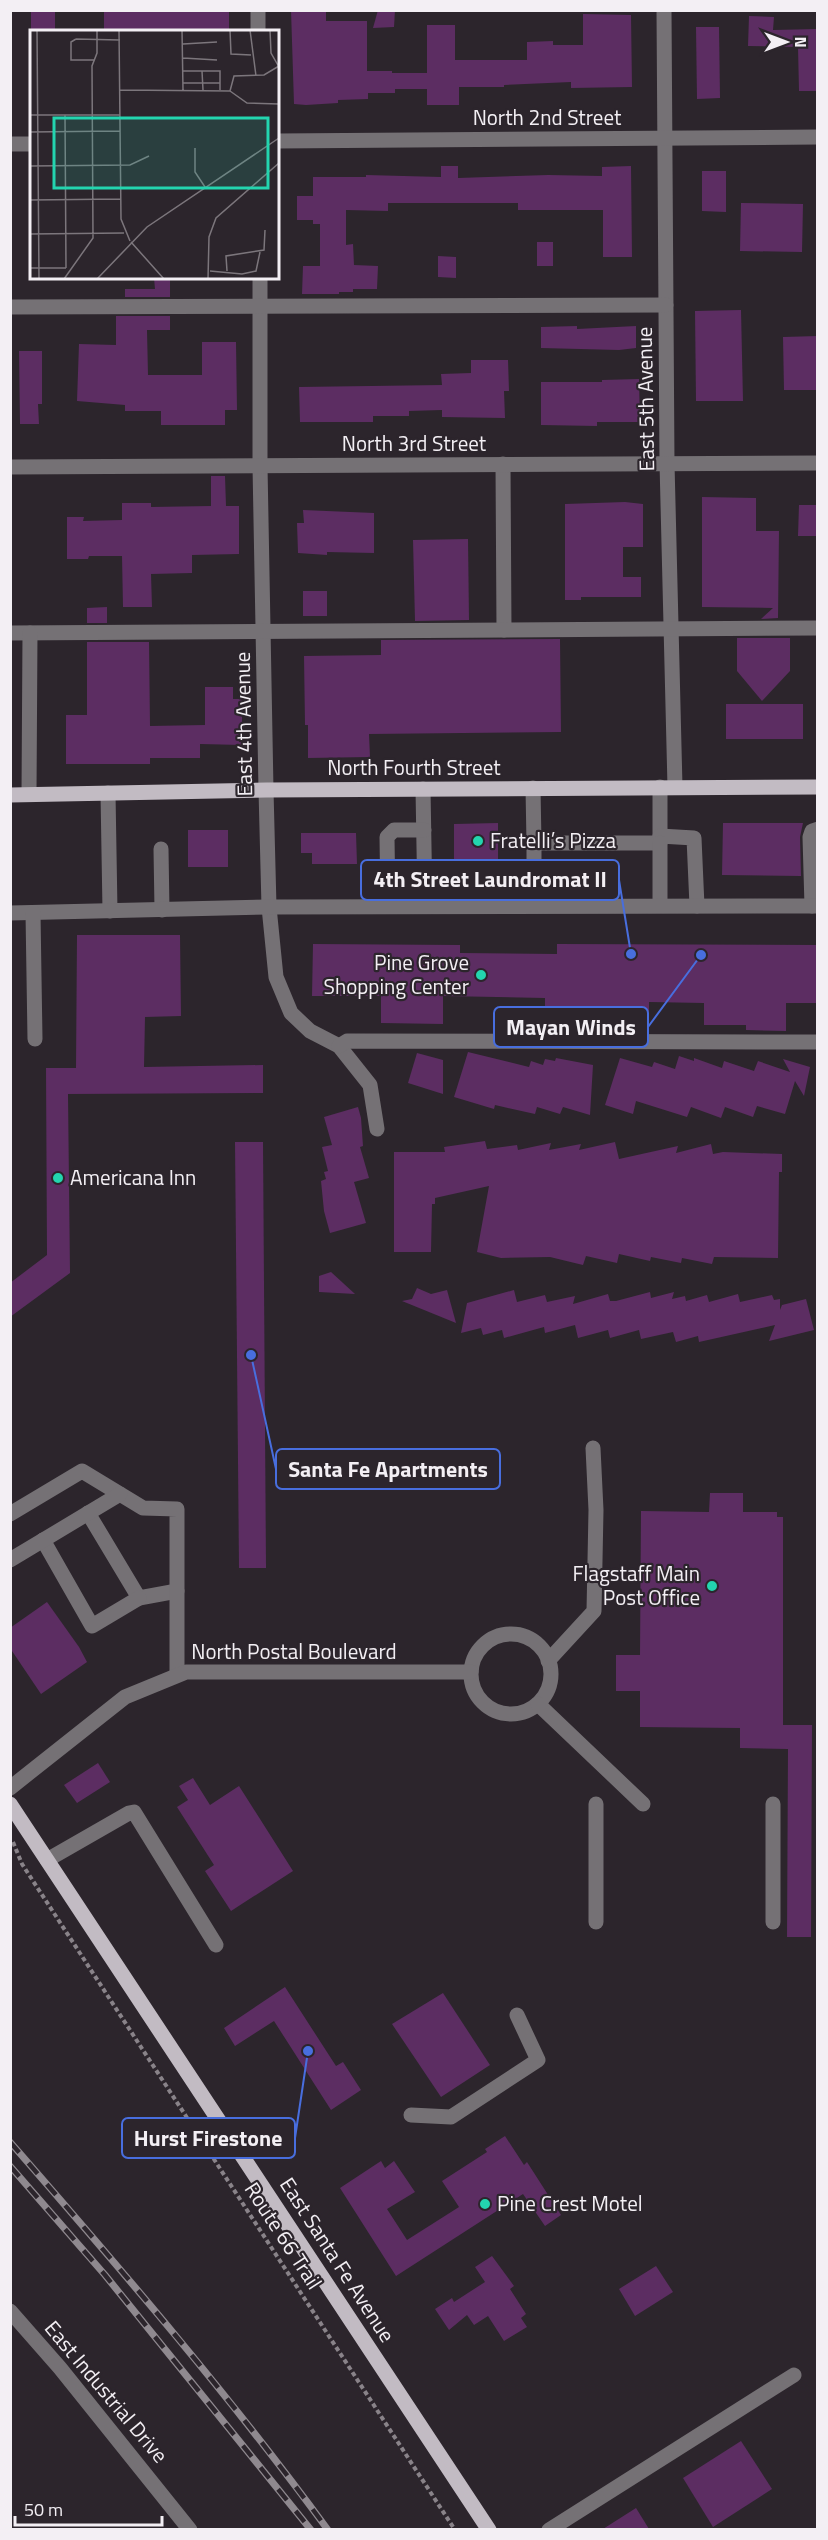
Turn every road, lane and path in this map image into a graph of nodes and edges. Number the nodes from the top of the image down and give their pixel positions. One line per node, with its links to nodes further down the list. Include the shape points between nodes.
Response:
1 (258, 10): 3 (street)
2 (664, 10): 5 (street, East 5th Avenue)
3 (258, 30)
4 (818, 137): 5 (street, North 2nd Street)
5 (664, 139): 6 (street, North 2nd Street); 11 (street, East 5th Avenue)
6 (279, 141)
7 (10, 144): 8 (street)
8 (30, 144)
9 (260, 279): 10 (street, East 4th Avenue)
10 (260, 305): 11 (street); 12 (street); 16 (street, East 4th Avenue)
11 (666, 305): 13 (street, East 5th Avenue)
12 (10, 307)
13 (667, 463): 14 (street, North 3rd Street); 15 (street, North 3rd Street); 19 (street, East 5th Avenue)
14 (818, 463)
15 (503, 464): 16 (street, North 3rd Street); 20 (street)
16 (260, 466): 17 (street, North 3rd Street); 21 (street, East 4th Avenue)
17 (10, 467)
18 (818, 628): 19 (street)
19 (671, 629): 20 (street); 24 (street, East 5th Avenue)
20 (504, 630): 21 (street)
21 (263, 631): 23 (street); 28 (street, East 4th Avenue)
22 (10, 633): 23 (street)
23 (30, 633): 30 (street)
24 (668, 787): 25 (main road, North Fourth Street); 26 (main road, North Fourth Street); 34 (street, East 5th Avenue)
25 (818, 787)
26 (533, 788): 27 (main road, North Fourth Street); 35 (street)
27 (423, 789): 28 (main road, North Fourth Street); 33 (street)
28 (266, 790): 29 (main road, North Fourth Street); 43 (street, East 4th Avenue)
29 (108, 793): 30 (main road, North Fourth Street); 45 (street)
30 (29, 794): 31 (main road, North Fourth Street)
31 (10, 795)
32 (818, 829): 42 (street, via 810,837)
33 (424, 830): 38 (street, via 389,832); 39 (street)
34 (660, 839): 35 (street); 40 (street, East 5th Avenue); 41 (street, via 694,838)
35 (534, 843): 37 (street)
36 (161, 849): 44 (street)
37 (534, 905): 39 (street); 40 (street)
38 (388, 906): 39 (street); 43 (street)
39 (425, 906)
40 (660, 906): 41 (street)
41 (697, 906): 42 (street)
42 (814, 906)
43 (270, 907): 44 (street); 50 (street, East 4th Avenue, via 276,977 291,1013 310,1031)
44 (162, 910): 45 (street)
45 (110, 911): 47 (street)
46 (10, 913): 47 (street)
47 (33, 913): 48 (street)
48 (35, 1039)
49 (818, 1042): 50 (street, via 347,1041)
50 (339, 1046): 51 (street, East 4th Avenue, via 370,1085)
51 (377, 1129)
52 (593, 1448): 60 (street, via 594,1611)
53 (120, 1494): 54 (street); 55 (street, via 82,1471); 58 (street, via 143,1508 177,1509)
54 (88, 1513): 56 (street); 59 (street)
55 (10, 1514)
56 (43, 1540): 57 (street); 59 (street, via 92,1626)
57 (10, 1560)
58 (177, 1591): 59 (street); 62 (street)
59 (139, 1598)
60 (548, 1661): 61 (street, via 542,1648 531,1640 505,1634 481,1647); 63 (street, via 550,1684)
61 (471, 1672): 62 (street, North Postal Boulevard); 63 (street, via 478,1698 500,1713 527,1711)
62 (177, 1675): 64 (street, North Postal Boulevard, via 125,1697)
63 (538, 1704): 67 (street)
64 (10, 1788)
65 (10, 1804): 70 (main road, East Santa Fe Avenue)
66 (596, 1804): 71 (street)
67 (643, 1804)
68 (773, 1804): 72 (street)
69 (10, 1837): 79 (path, Route 66 Trail, via 22,1864)
70 (47, 1860): 73 (street, via 134,1812); 80 (main road, East Santa Fe Avenue)
71 (596, 1922)
72 (773, 1922)
73 (216, 1944)
74 (518, 2015): 75 (street, via 538,2060 451,2116)
75 (411, 2115)
76 (10, 2311): 78 (street, East Industrial Drive)
77 (794, 2375): 81 (street)
78 (190, 2529)
79 (455, 2529)
80 (489, 2529)
81 (549, 2529)

